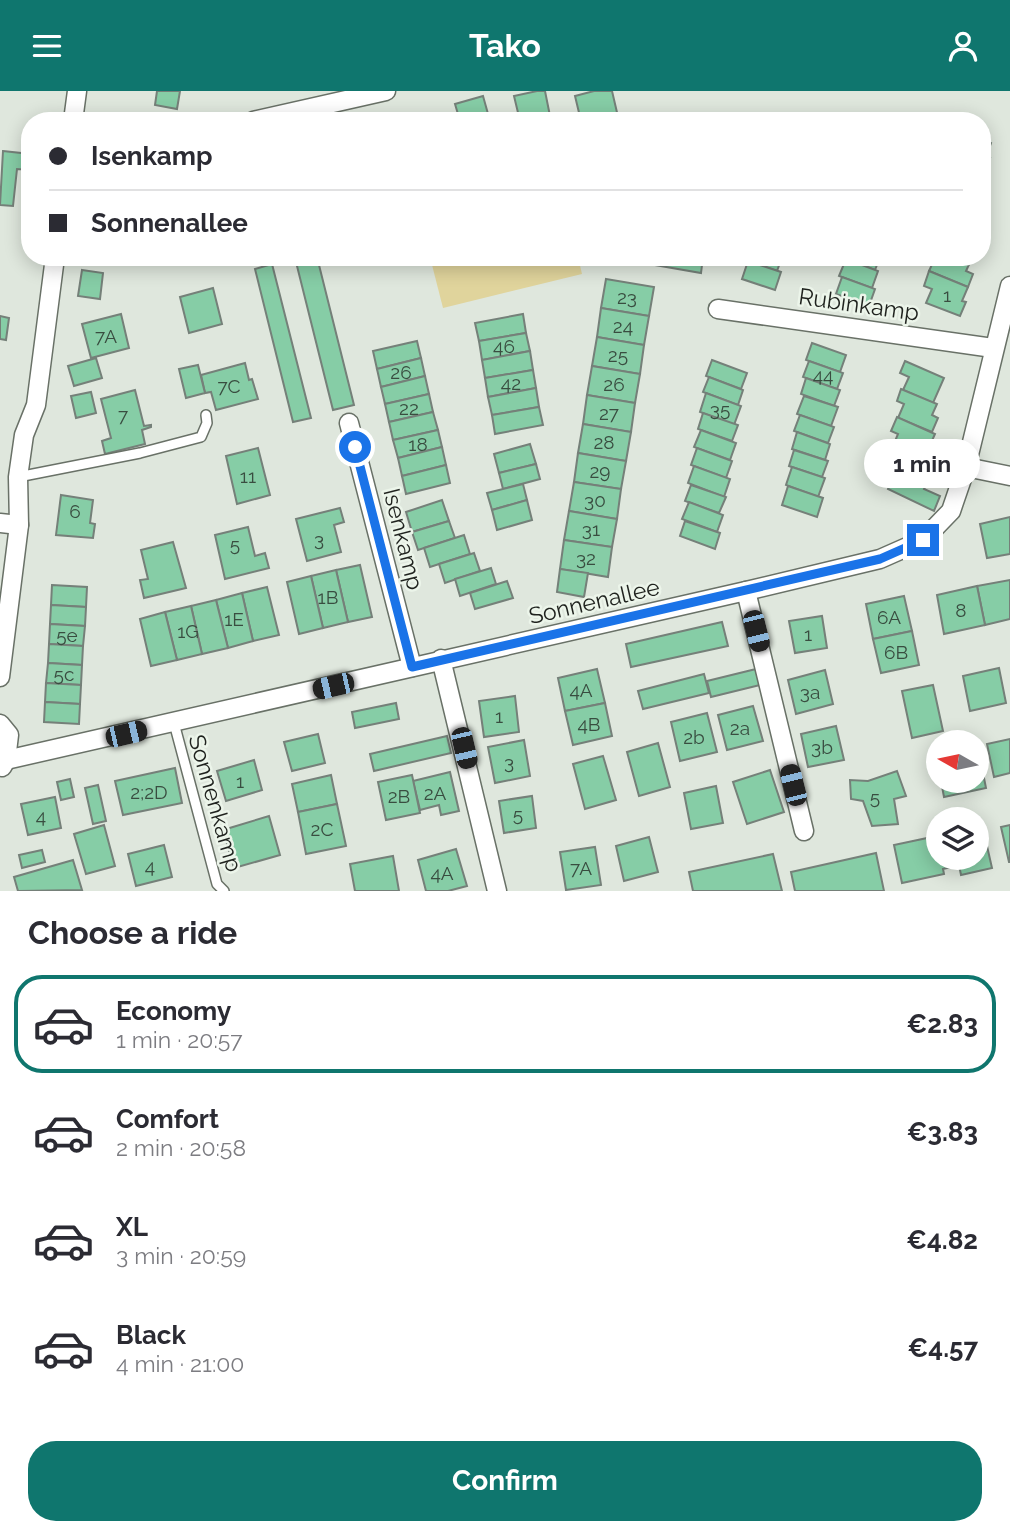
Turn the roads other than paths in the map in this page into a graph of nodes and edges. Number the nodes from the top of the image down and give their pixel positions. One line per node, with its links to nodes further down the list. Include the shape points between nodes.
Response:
1 (77, 91): 3 (street)
2 (386, 91): 4 (street)
3 (74, 112)
4 (293, 112)
5 (54, 266): 13 (street, via 36,405 24,435)
6 (1010, 286): 8 (street, Sonnenallee)
7 (718, 309): 8 (street, Rubinkamp)
8 (993, 348): 11 (street, Sonnenallee)
9 (206, 415): 13 (lane, via 201,437)
10 (349, 423): 18 (street, Isenkamp)
11 (966, 467): 12 (street); 16 (street, Sonnenallee, via 951,511 923,540 880,559)
12 (1010, 476)
13 (18, 477): 15 (street)
14 (0, 523): 15 (street)
15 (19, 525): 19 (street)
16 (746, 591): 17 (street, Sonnenallee); 23 (street)
17 (441, 659): 18 (street, Sonnenallee); 25 (street)
18 (412, 667): 20 (street, Sonnenallee)
19 (0, 677)
20 (174, 723): 22 (street, Sonnenallee); 24 (lane, Sonnenkamp, via 217,884)
21 (0, 724): 22 (street, via 9,736)
22 (3, 765)
23 (804, 831)
24 (224, 891)
25 (497, 891)

